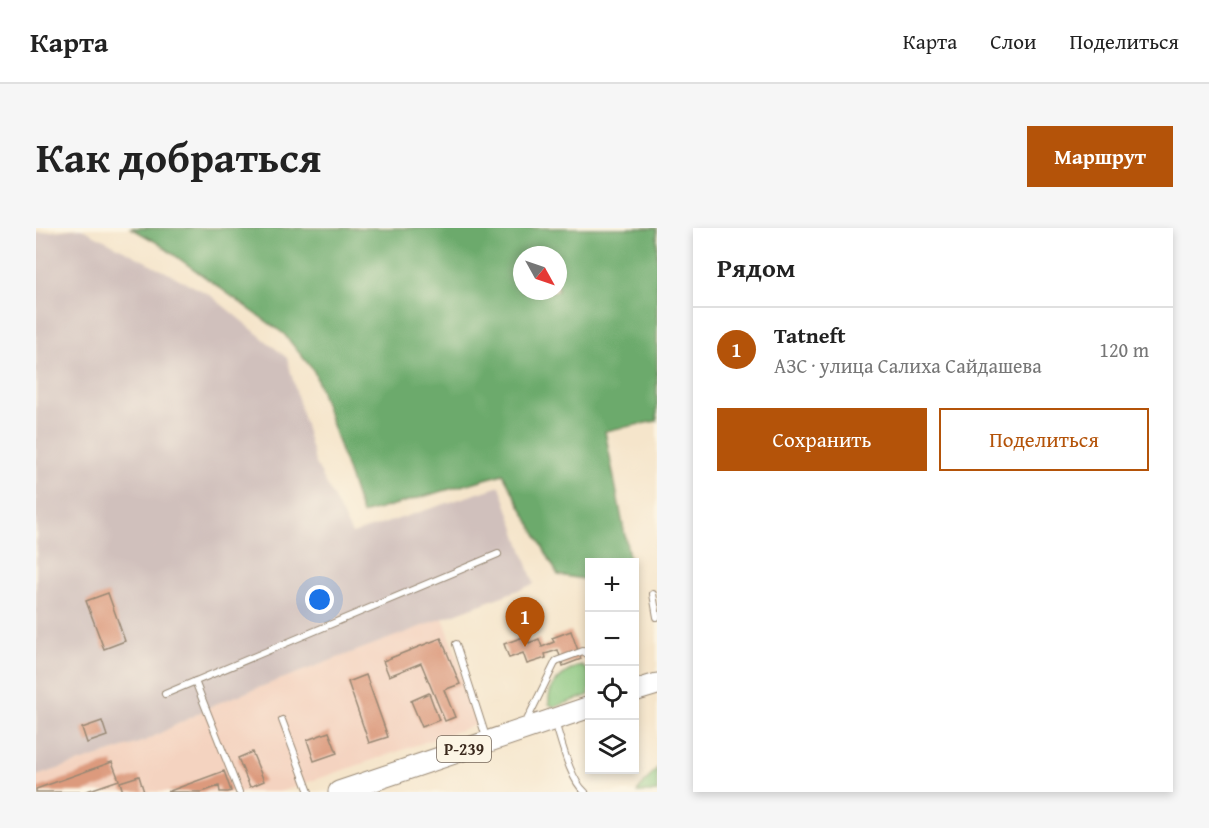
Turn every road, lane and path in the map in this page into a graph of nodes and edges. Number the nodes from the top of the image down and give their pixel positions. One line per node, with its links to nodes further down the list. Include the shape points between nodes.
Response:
1 (498, 554): 6 (lane)
2 (652, 594): 3 (lane)
3 (657, 617)
4 (456, 644): 14 (lane)
5 (585, 653): 13 (lane, via 556,661)
6 (195, 681): 9 (lane); 15 (lane)
7 (657, 684): 8 (highway)
8 (639, 689)
9 (165, 694)
10 (585, 708): 11 (highway, Р-239)
11 (554, 718): 13 (highway, Р-239); 18 (lane, via 568,764)
12 (282, 720): 16 (lane)
13 (523, 729): 14 (highway, Р-239)
14 (488, 741): 17 (highway, Р-239)
15 (239, 792)
16 (309, 792)
17 (339, 792)
18 (585, 792)

